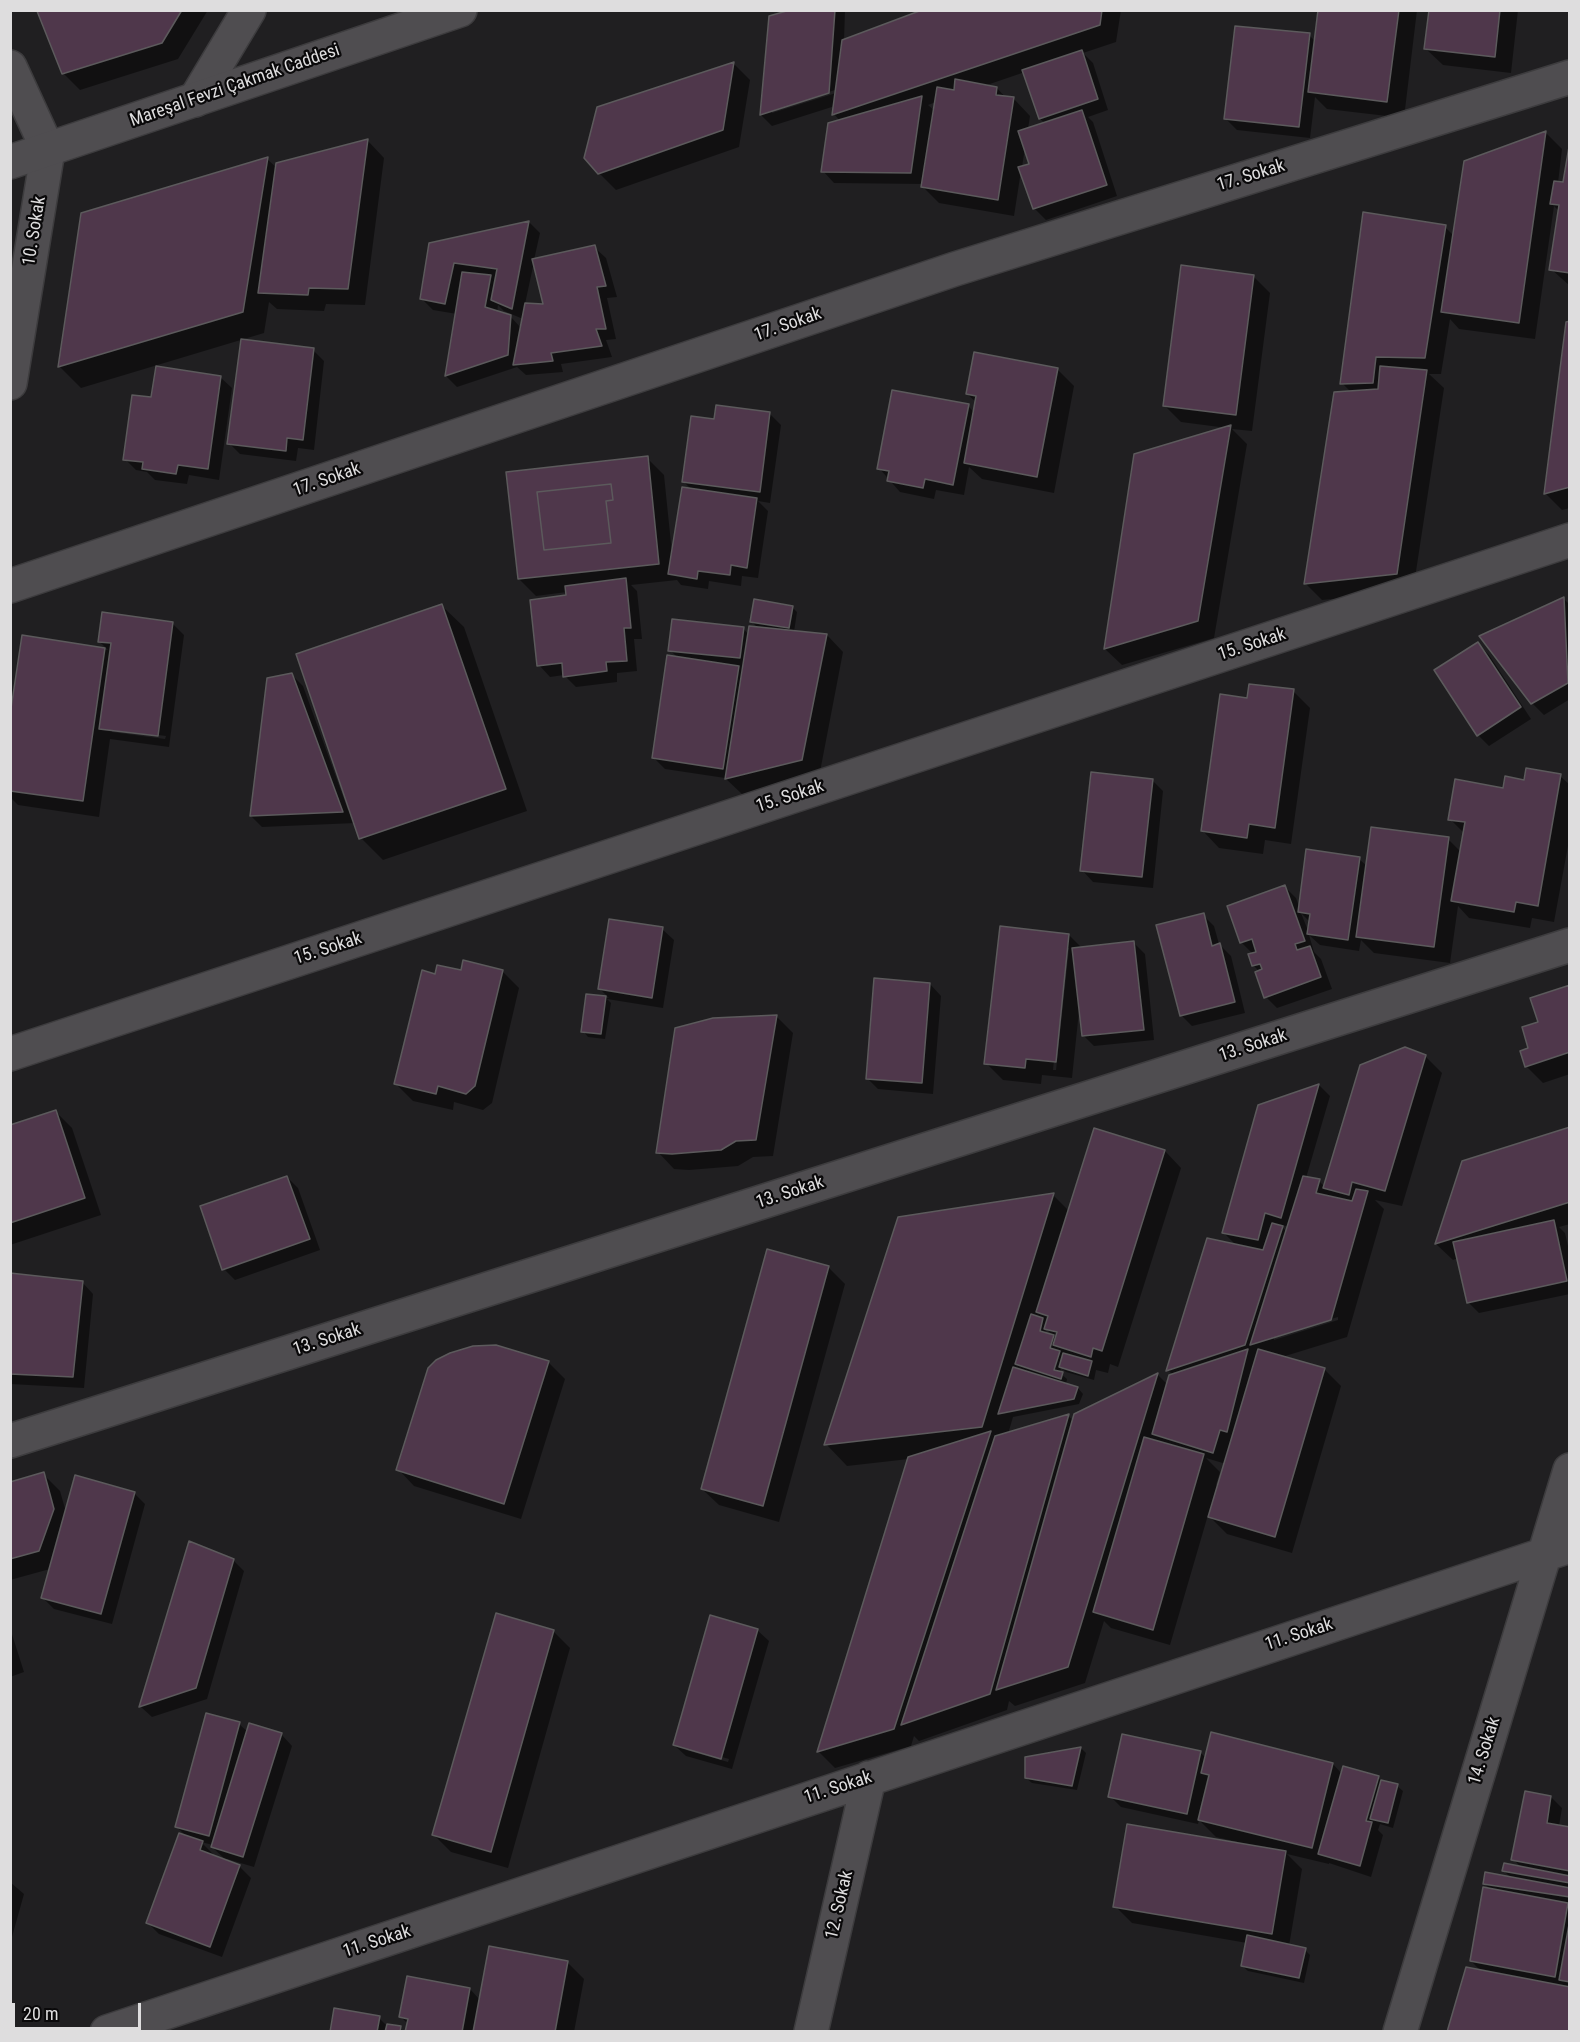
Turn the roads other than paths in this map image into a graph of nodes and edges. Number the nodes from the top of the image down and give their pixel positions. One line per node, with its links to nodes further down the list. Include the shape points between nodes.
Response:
1 (249, 10): 5 (street)
2 (460, 10): 5 (street, Mareşal Fevzi Çakmak Caddesi)
3 (10, 67): 6 (street)
4 (1569, 77): 10 (street, 17. Sokak, via 955,269)
5 (195, 100): 6 (street, Mareşal Fevzi Çakmak Caddesi)
6 (48, 150): 7 (street, Mareşal Fevzi Çakmak Caddesi); 8 (street, 10. Sokak)
7 (10, 162)
8 (10, 383)
9 (1569, 540): 12 (street, 15. Sokak)
10 (10, 586)
11 (1569, 945): 13 (street, 13. Sokak)
12 (10, 1054)
13 (10, 1441)
14 (1569, 1470): 15 (street, 14. Sokak)
15 (1557, 1550): 16 (street, 11. Sokak); 19 (street, 14. Sokak)
16 (869, 1778): 17 (street, 11. Sokak); 18 (street, 12. Sokak)
17 (107, 2031)
18 (811, 2031)
19 (1400, 2031)

